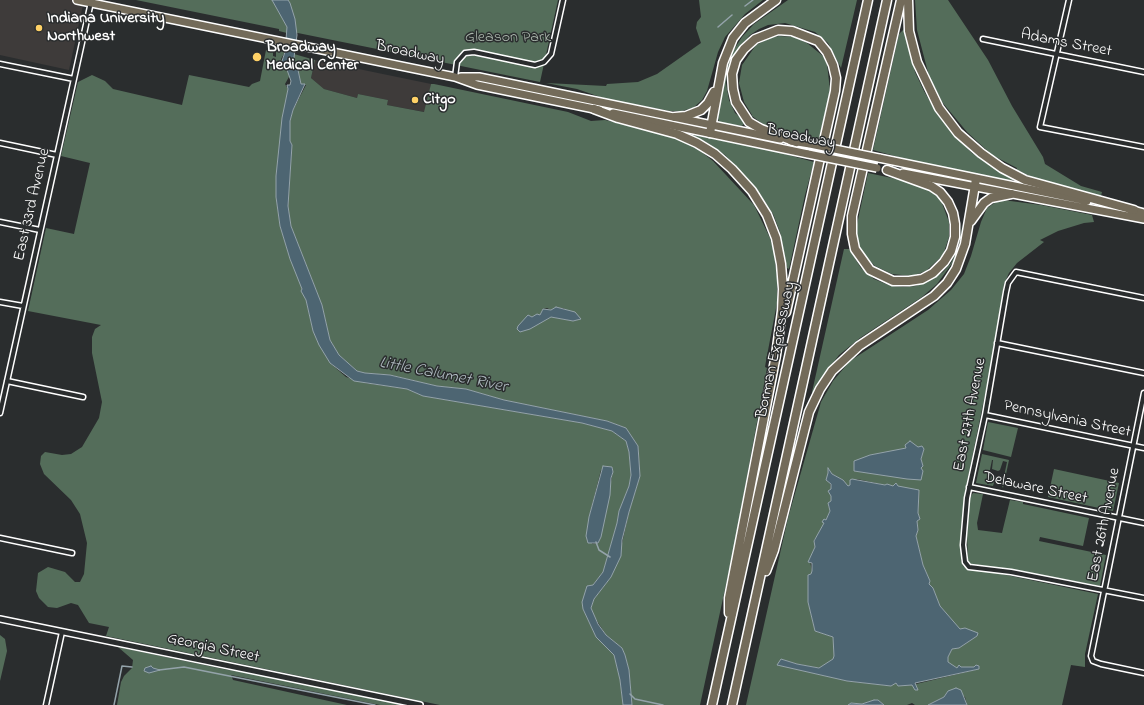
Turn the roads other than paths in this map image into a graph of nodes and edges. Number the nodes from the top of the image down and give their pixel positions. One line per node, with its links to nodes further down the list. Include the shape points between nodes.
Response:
1 (77, 0): 9 (main road, Broadway)
2 (563, 0): 15 (street, via 551,54 544,62 535,65 474,52 465,53 458,62)
3 (776, 0): 14 (highway, via 745,23 733,38)
4 (868, 0): 55 (highway, Borman Expressway)
5 (887, 0): 52 (highway, Borman Expressway)
6 (901, 0): 24 (highway, via 852,216 852,234 855,249 870,270 893,281 909,282 933,273 951,251 955,231 952,212 940,192 931,186)
7 (908, 0): 27 (highway, via 909,31 917,62 939,108 958,133 980,153 1025,180)
8 (1069, 0): 11 (street)
9 (92, 1): 15 (main road, Broadway); 16 (street, East 33rd Avenue)
10 (983, 39): 11 (street, Adams Street)
11 (1056, 55): 13 (street, Adams Street); 22 (street, via 1040,126)
12 (0, 64): 16 (street)
13 (1144, 72)
14 (720, 76): 18 (highway, via 713,94 701,110); 19 (highway)
15 (455, 77): 17 (main road, Broadway, via 477,85); 18 (main road, Broadway, via 479,77)
16 (74, 79): 23 (street, East 33rd Avenue)
17 (594, 109): 19 (main road, Broadway); 37 (highway, via 677,134 698,143 732,169 752,191 767,215 776,238 781,264 783,304)
18 (675, 117): 19 (main road, Broadway)
19 (710, 129): 20 (main road, Broadway); 24 (main road, Broadway, bridge, via 808,154)
20 (796, 142): 25 (main road, Broadway, bridge, via 879,158); 37 (highway, via 761,130 749,122 739,107 733,88 734,67 744,49 754,39 778,30 792,30 818,41 827,52 836,78)
21 (0, 143): 23 (street)
22 (1144, 147)
23 (57, 155): 32 (street, East 33rd Avenue)
24 (887, 170): 25 (main road, Broadway)
25 (975, 183): 26 (main road, Broadway); 27 (main road, Broadway); 31 (highway)
26 (1011, 194): 29 (main road, Broadway); 31 (highway, via 991,198 984,203)
27 (1134, 210): 28 (main road, Broadway)
28 (1144, 213)
29 (1144, 219)
30 (0, 222): 32 (street)
31 (969, 225): 52 (highway, via 962,255 947,283 934,296 853,351 832,371 820,389 810,412 774,550)
32 (40, 230): 35 (street, East 33rd Avenue)
33 (1144, 298): 36 (street, East 27th Avenue, via 1016,272 1008,283)
34 (0, 302): 35 (street)
35 (23, 306): 39 (street, East 33rd Avenue)
36 (997, 343): 38 (street); 43 (street, East 27th Avenue)
37 (776, 355): 55 (highway, via 729,598)
38 (1144, 372)
39 (7, 381): 41 (street); 42 (street, East 33rd Avenue)
40 (1144, 393): 44 (street, East 26th Avenue)
41 (83, 397)
42 (0, 413)
43 (985, 415): 44 (street, Pennsylvania Street); 46 (street, East 27th Avenue)
44 (1133, 446): 45 (street, Pennsylvania Street); 47 (street, East 26th Avenue)
45 (1144, 448)
46 (969, 487): 47 (street, Delaware Street); 51 (street, East 27th Avenue, via 964,538 964,559 968,566)
47 (1119, 518): 48 (street, Delaware Street); 51 (street, East 26th Avenue)
48 (1144, 523)
49 (0, 538): 50 (street)
50 (72, 553)
51 (1105, 590): 53 (street); 57 (street, East 26th Avenue, via 1091,653 1093,661)
52 (756, 596): 61 (highway, Borman Expressway)
53 (1144, 598)
54 (0, 619): 56 (street, Georgia Street)
55 (729, 627): 60 (highway, Borman Expressway)
56 (62, 632): 58 (street); 59 (street, Georgia Street)
57 (1144, 673)
58 (46, 705)
59 (420, 705)
60 (712, 705)
61 (732, 705)

